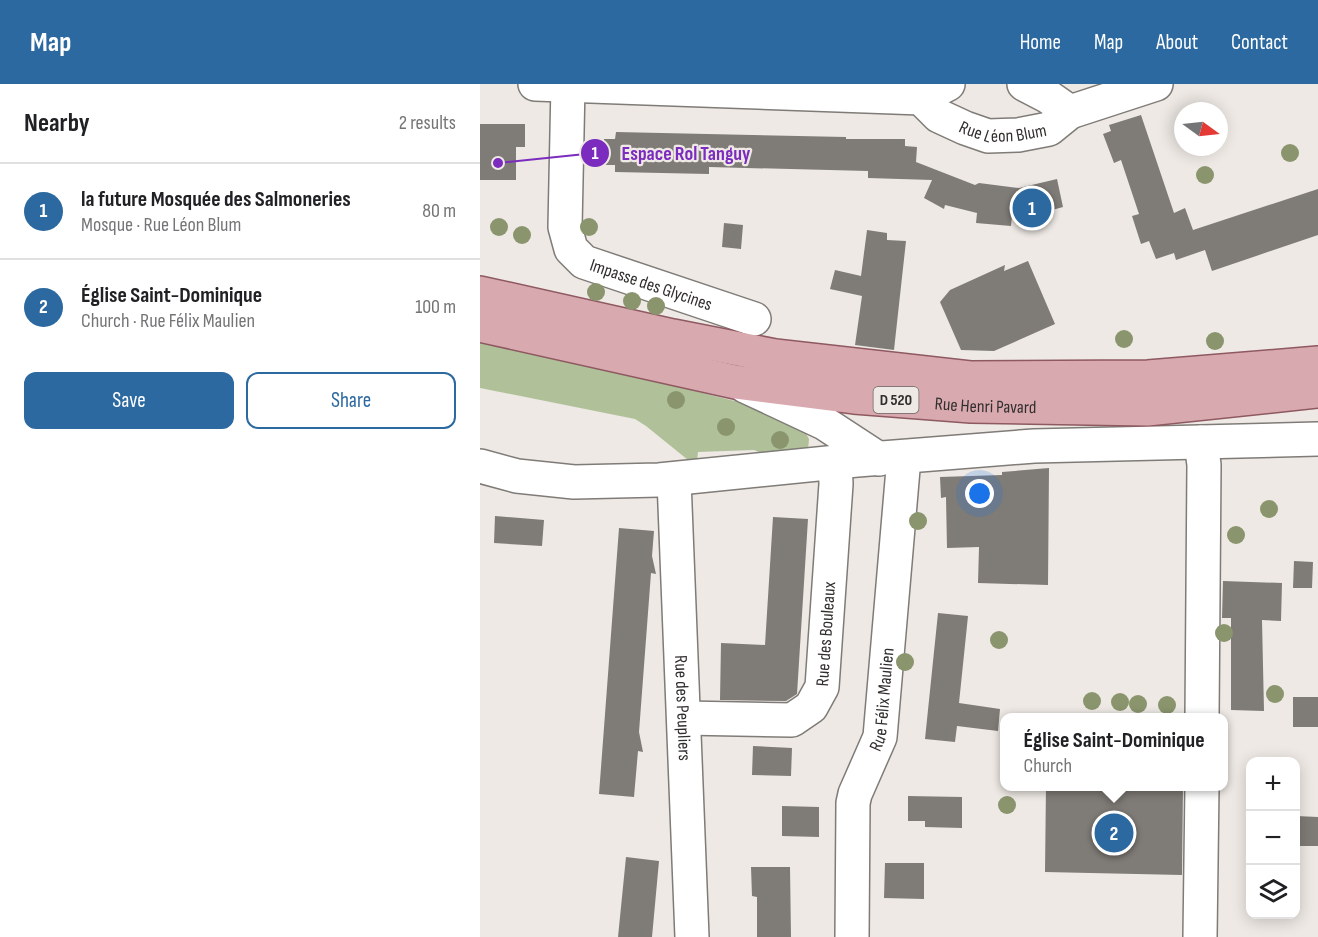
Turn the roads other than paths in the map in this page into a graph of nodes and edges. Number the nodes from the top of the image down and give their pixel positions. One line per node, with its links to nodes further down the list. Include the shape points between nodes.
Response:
1 (535, 84): 4 (street, Rue Léon Blum)
2 (1024, 84): 6 (street, Rue Léon Blum, via 1047,96)
3 (1156, 84): 6 (street)
4 (568, 85): 5 (street, Rue Léon Blum); 8 (street, Impasse des Glycines, via 565,227 572,249 584,262)
5 (935, 91): 6 (street, Rue Léon Blum, via 939,116 988,136 1049,129)
6 (1066, 98)
7 (480, 293): 10 (main road, Rue Henri Pavard / D 520, via 775,356 970,378 1148,377)
8 (754, 319)
9 (480, 325): 11 (main road, Rue Henri Pavard / D 520)
10 (1318, 363)
11 (735, 382): 12 (main road, Rue Henri Pavard / D 520, via 970,406 1148,409); 13 (street)
12 (1318, 391)
13 (813, 418): 16 (street); 17 (street, via 822,445)
14 (1318, 439): 15 (street)
15 (1201, 442): 16 (street, via 1034,446); 20 (street)
16 (891, 458): 17 (street); 24 (street, Rue Félix Maulien, via 903,469 880,737 853,803)
17 (822, 464): 19 (street); 21 (street, Rue des Bouleaux, via 836,484 822,687 811,707 792,720)
18 (480, 466): 19 (street, via 517,476 574,482)
19 (674, 480): 21 (street, Rue des Peupliers)
20 (1202, 713)
21 (684, 718): 23 (street, Rue des Peupliers)
22 (1202, 791): 25 (street)
23 (692, 937)
24 (852, 937)
25 (1200, 937)

